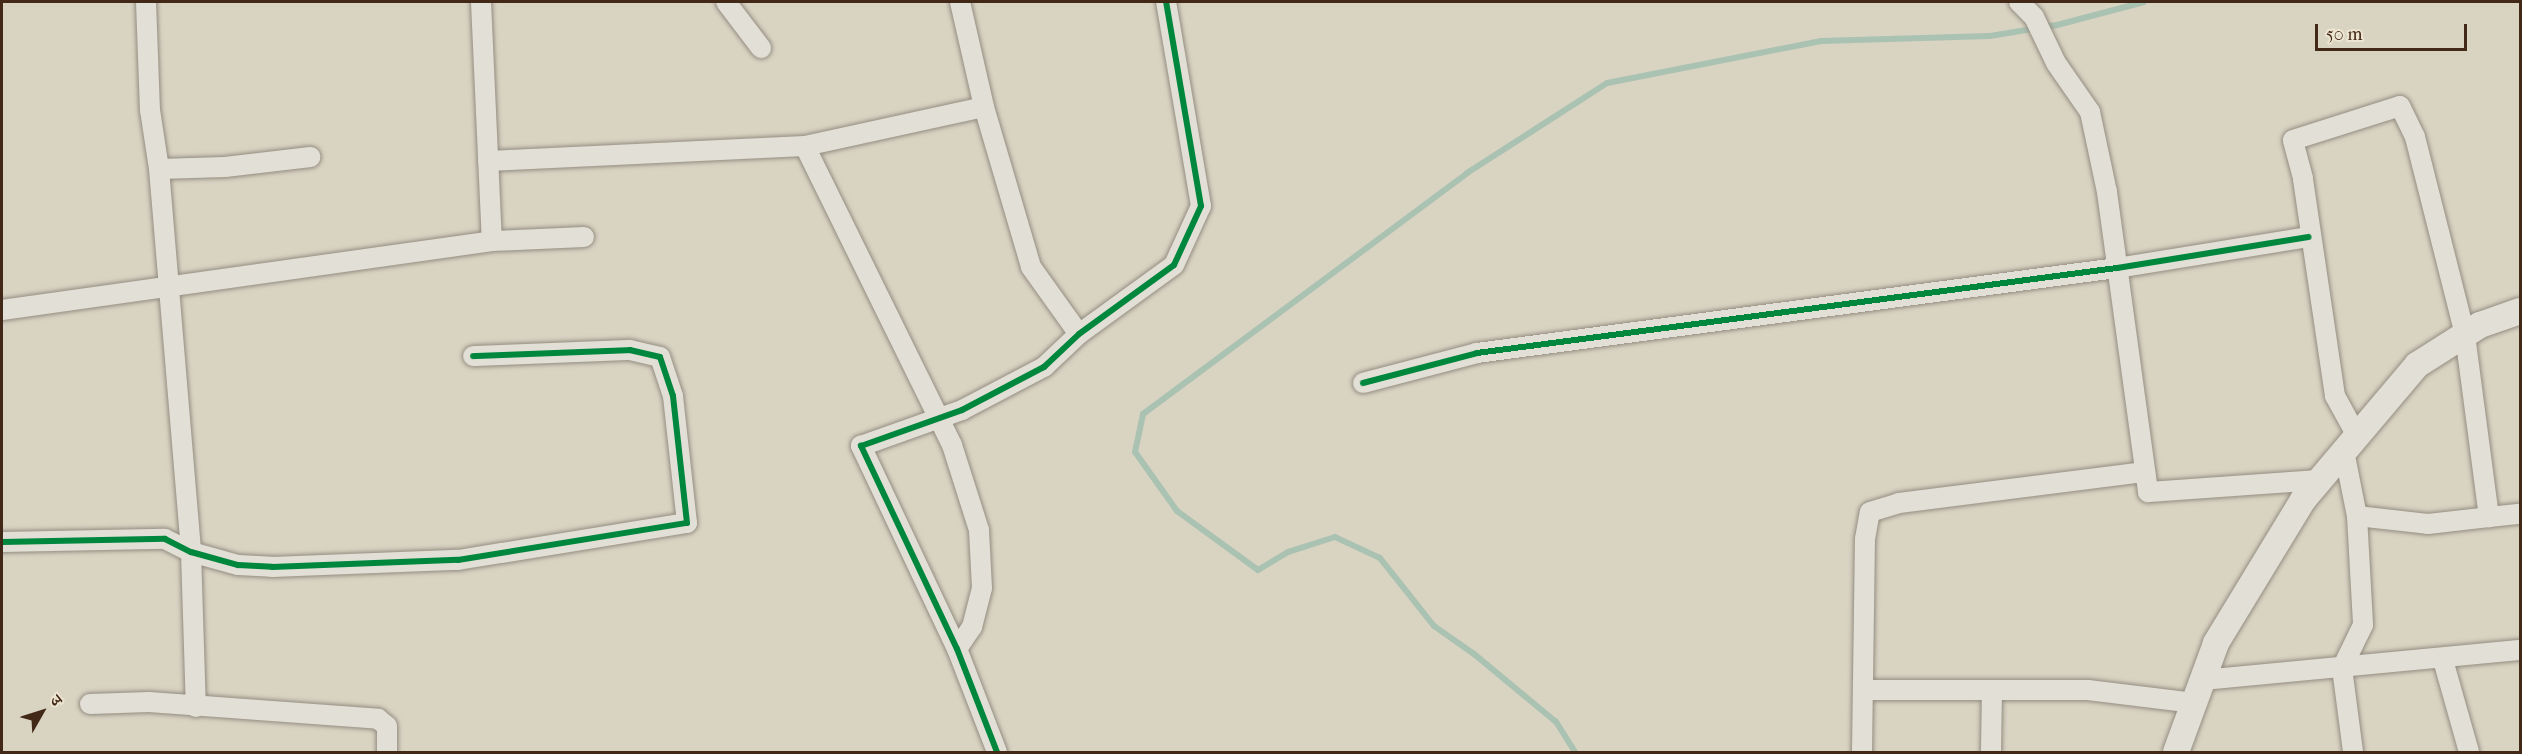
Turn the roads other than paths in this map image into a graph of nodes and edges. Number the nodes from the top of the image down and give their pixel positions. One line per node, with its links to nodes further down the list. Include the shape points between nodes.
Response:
1 (146, 2): 12 (street, via 150,110)
2 (481, 2): 11 (street)
3 (726, 2): 7 (street)
4 (960, 2): 8 (street)
5 (1169, 2): 20 (street, via 1201,206 1174,265)
6 (2019, 2): 16 (street, via 2034,17 2056,63 2090,112)
7 (761, 48)
8 (984, 107): 9 (street); 20 (street, via 1031,267)
9 (805, 146): 11 (street); 24 (street)
10 (310, 157): 12 (street)
11 (488, 161): 15 (street)
12 (159, 170): 17 (street)
13 (584, 237): 15 (street)
14 (2310, 237): 16 (street); 21 (street, via 2303,178 2293,140 2400,106 2415,137); 25 (street, via 2335,396)
15 (492, 241): 17 (street)
16 (2117, 268): 23 (street, via 1478,353); 26 (street)
17 (168, 286): 18 (street); 32 (street)
18 (2, 310)
19 (2520, 311): 21 (street)
20 (1079, 334): 24 (street, via 1044,367 962,410)
21 (2465, 335): 25 (street, via 2417,365); 30 (street)
22 (473, 356): 32 (street, via 630,350 660,357 673,396 687,523 458,560 272,567 238,565)
23 (1363, 383)
24 (937, 417): 33 (street, via 952,446 979,530 982,588 972,627); 33 (street, via 861,446)
25 (2351, 444): 27 (street); 29 (street)
26 (2145, 472): 27 (street, via 2148,492); 37 (street, via 1899,503 1870,512 1865,539)
27 (2320, 480): 39 (street, via 2303,501 2216,643)
28 (2520, 514): 30 (street)
29 (2357, 516): 30 (street, via 2428,524); 36 (street, via 2363,625)
30 (2489, 517)
31 (2, 542): 32 (street, via 165,539)
32 (190, 552): 41 (street)
33 (957, 649): 43 (street)
34 (2520, 650): 35 (street)
35 (2443, 660): 36 (street); 48 (street)
36 (2342, 668): 39 (street); 47 (street)
37 (1864, 690): 38 (street); 44 (street)
38 (1992, 690): 39 (street); 45 (street)
39 (2198, 692): 46 (street)
40 (90, 704): 41 (street, via 149,702)
41 (196, 707): 42 (street, via 378,719 387,726)
42 (387, 753)
43 (997, 753)
44 (1862, 753)
45 (1991, 753)
46 (2176, 753)
47 (2353, 753)
48 (2469, 753)

